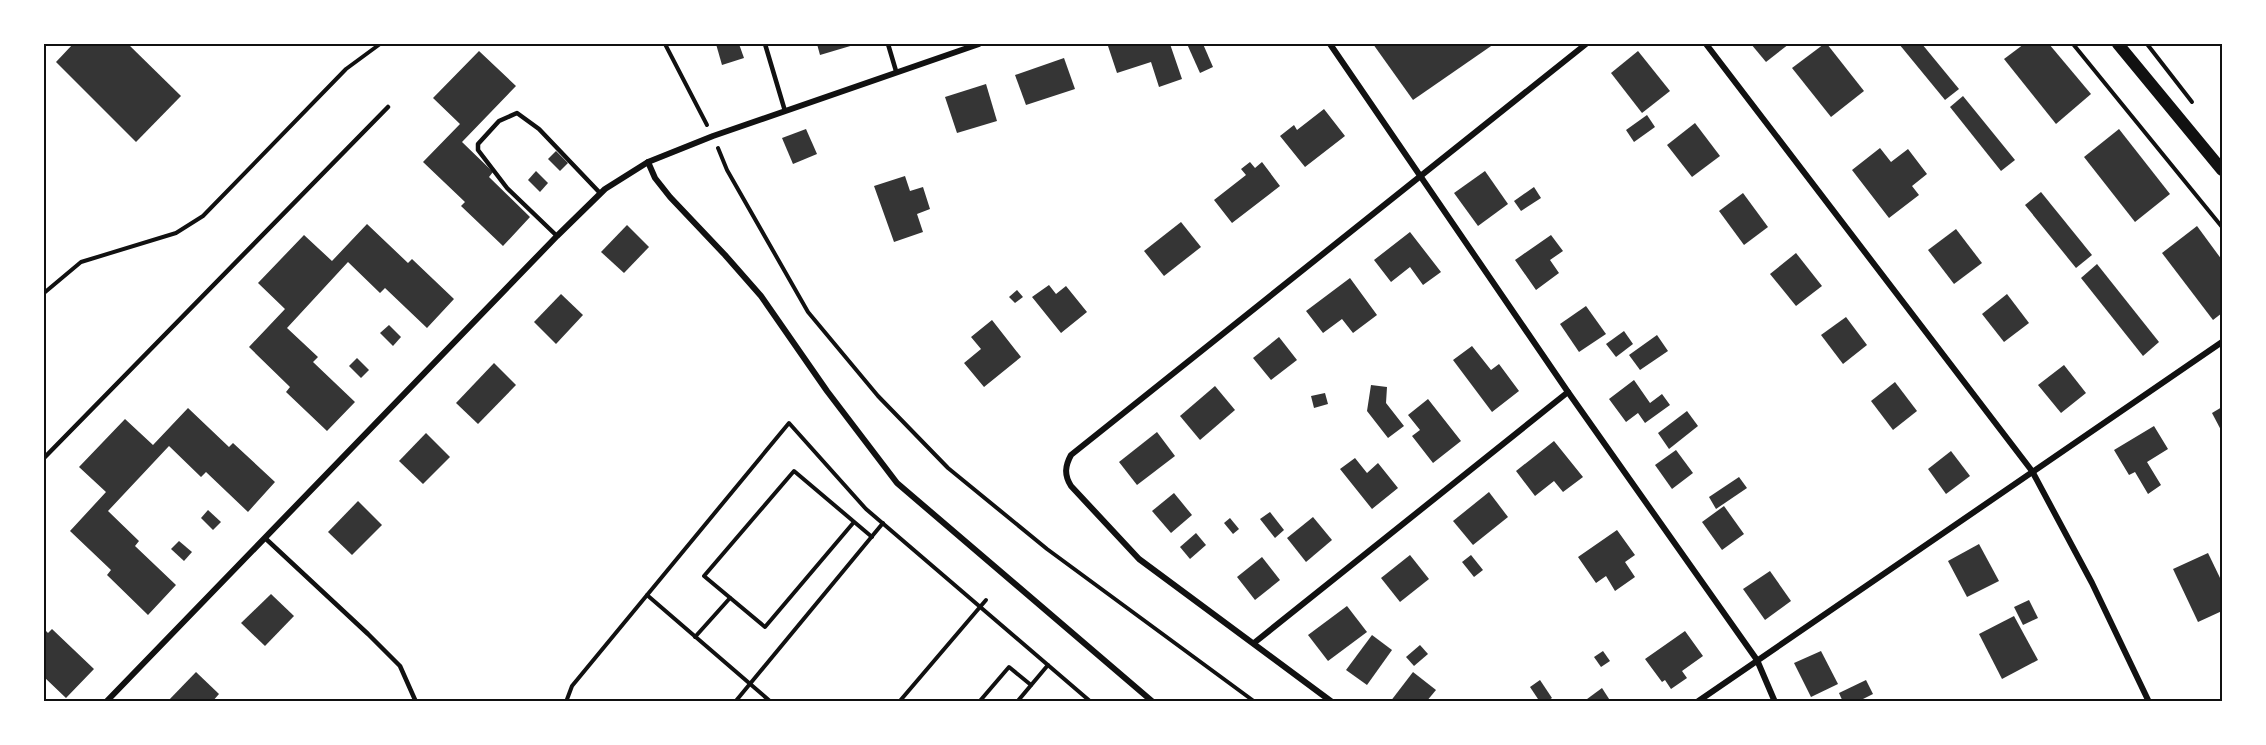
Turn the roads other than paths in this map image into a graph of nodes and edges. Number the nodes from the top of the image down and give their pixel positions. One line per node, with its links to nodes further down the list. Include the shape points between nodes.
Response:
1 (765, 44): 10 (lane)
2 (888, 44): 8 (lane)
3 (979, 44): 8 (street)
4 (1330, 44): 13 (street)
5 (1586, 44): 13 (street)
6 (1706, 44): 19 (street)
7 (2118, 44): 12 (main road)
8 (896, 70): 10 (street)
9 (387, 107): 18 (lane)
10 (785, 111): 11 (street)
11 (648, 162): 14 (street); 25 (street, via 670,197 760,296 897,483)
12 (2223, 170)
13 (1422, 175): 17 (street); 21 (street, via 1071,455 1066,465 1071,486 1139,559)
14 (600, 193): 15 (street); 15 (lane, via 539,129 517,113 499,121 478,144 478,150 507,188)
15 (557, 236): 20 (street)
16 (2223, 342): 19 (street)
17 (1568, 392): 21 (street); 22 (street)
18 (44, 458)
19 (2032, 471): 22 (street); 29 (street, via 2092,582)
20 (265, 538): 23 (street); 24 (lane, via 400,666)
21 (1254, 643): 26 (street)
22 (1757, 660): 27 (street); 28 (street)
23 (106, 702)
24 (416, 702)
25 (1153, 702)
26 (1332, 702)
27 (1697, 702)
28 (1775, 702)
29 (2149, 702)

